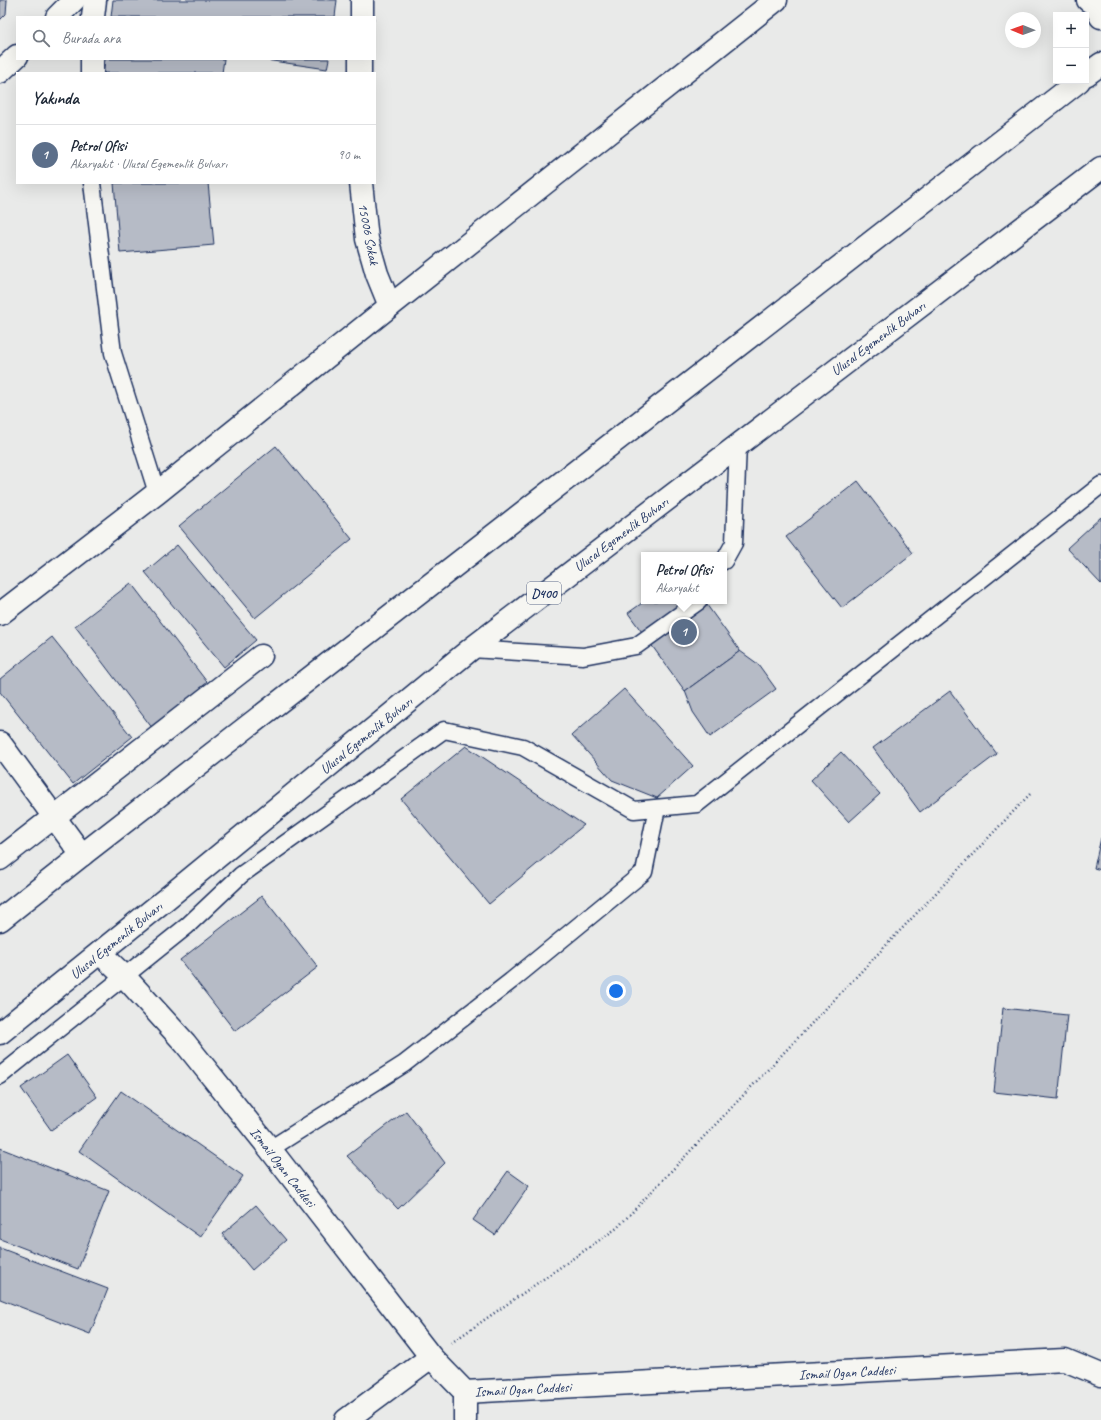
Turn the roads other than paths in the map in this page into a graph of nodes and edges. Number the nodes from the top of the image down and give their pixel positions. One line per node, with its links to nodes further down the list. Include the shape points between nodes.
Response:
1 (74, 0): 5 (main road)
2 (94, 0): 6 (main road)
3 (362, 0): 7 (main road)
4 (776, 0): 20 (main road)
5 (57, 16)
6 (93, 16)
7 (362, 16)
8 (16, 57): 12 (main road)
9 (92, 60): 13 (main road)
10 (360, 60): 14 (main road)
11 (1101, 64): 15 (main road)
12 (0, 72)
13 (92, 72)
14 (360, 72)
15 (1089, 73)
16 (1074, 84): 32 (main road)
17 (1101, 168): 21 (main road, Ulusal Egemenlik Bulvarı / D400)
18 (92, 184): 23 (lane, via 113,353)
19 (361, 184): 20 (main road, 15006 Sokak, via 367,239)
20 (390, 306): 23 (main road)
21 (738, 444): 24 (lane, via 734,543); 27 (main road, Ulusal Egemenlik Bulvarı / D400)
22 (1101, 485): 30 (lane, via 697,804)
23 (157, 493): 26 (main road)
24 (727, 556)
25 (695, 604): 27 (lane, via 636,646 582,656)
26 (0, 614)
27 (471, 649): 35 (main road, Ulusal Egemenlik Bulvarı / D400)
28 (261, 656): 31 (main road)
29 (0, 743): 31 (main road)
30 (657, 808): 36 (lane, via 634,810 523,747 444,730 241,875 187,926); 39 (lane, via 644,872 511,981 404,1064)
31 (54, 817): 32 (main road); 33 (main road)
32 (82, 855): 34 (main road)
33 (0, 859)
34 (0, 920)
35 (100, 953): 36 (main road, Ismail Ogan Caddesi); 37 (main road, Ulusal Egemenlik Bulvarı / D400)
36 (124, 976): 38 (lane); 39 (main road, Ismail Ogan Caddesi, via 185,1043)
37 (0, 1033)
38 (0, 1076)
39 (270, 1149): 40 (main road, Ismail Ogan Caddesi)
40 (431, 1357): 42 (main road, Ismail Ogan Caddesi); 43 (main road)
41 (1101, 1375): 42 (main road, Ismail Ogan Caddesi, via 1065,1360)
42 (465, 1392): 44 (main road)
43 (346, 1420)
44 (465, 1420)

